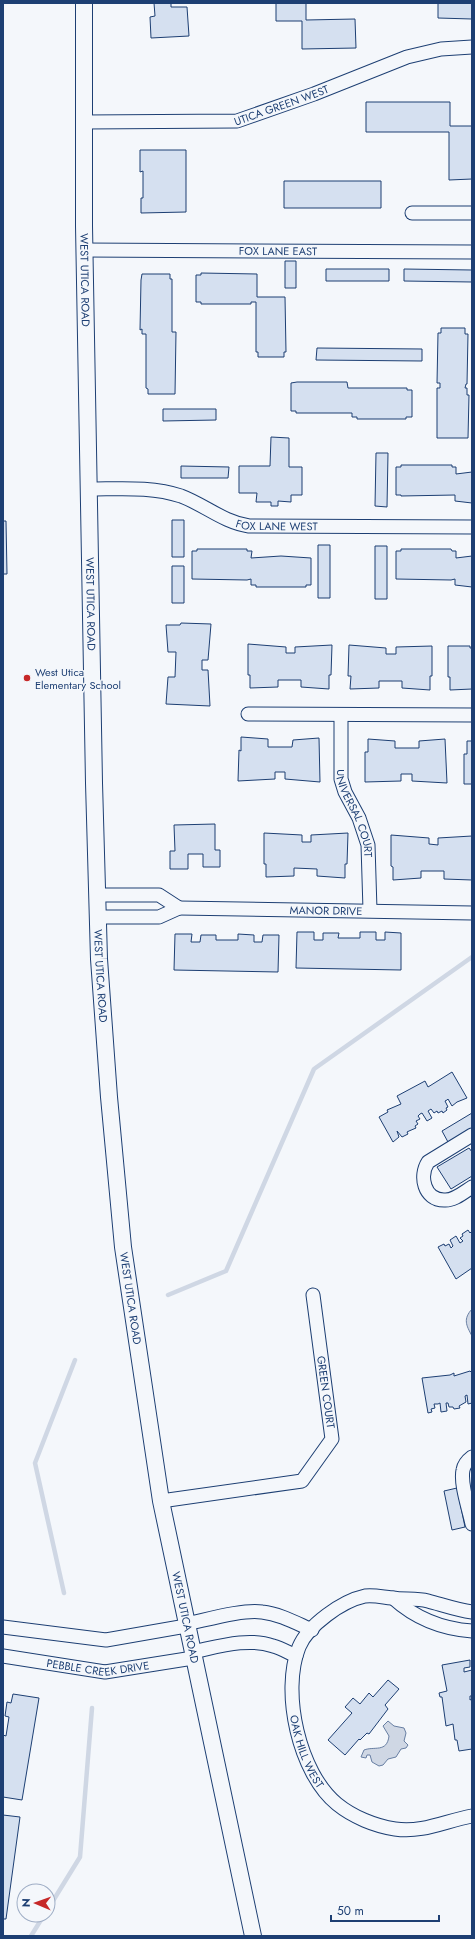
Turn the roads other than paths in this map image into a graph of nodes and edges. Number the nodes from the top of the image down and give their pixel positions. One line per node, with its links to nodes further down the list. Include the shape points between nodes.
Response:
1 (84, 3): 3 (street, WEST UTICA ROAD)
2 (472, 47): 3 (street, UTICA GREEN WEST, via 441,49 407,57 237,122)
3 (84, 122): 6 (street, WEST UTICA ROAD)
4 (412, 213): 5 (street)
5 (472, 213)
6 (84, 250): 7 (street, FOX LANE EAST); 8 (street, WEST UTICA ROAD)
7 (472, 252)
8 (89, 489): 9 (street, FOX LANE WEST, via 163,491 191,501 232,522 249,526); 13 (street, WEST UTICA ROAD)
9 (472, 527)
10 (248, 714): 12 (street)
11 (472, 715): 12 (street)
12 (341, 716): 15 (street, UNIVERSAL COURT, via 341,779 368,845)
13 (98, 895): 14 (street, via 159,895); 17 (street, WEST UTICA ROAD)
14 (179, 908): 15 (street, MANOR DRIVE); 17 (street, MANOR DRIVE, via 159,917)
15 (370, 910): 16 (street, MANOR DRIVE)
16 (472, 913)
17 (98, 917): 22 (street, WEST UTICA ROAD, via 109,1097 123,1247)
18 (472, 1135): 19 (street, via 428,1162 424,1168 423,1182 429,1194 442,1201 454,1198)
19 (472, 1186)
20 (313, 1295): 22 (street, GREEN COURT, via 332,1439 302,1481)
21 (472, 1457): 23 (street, via 466,1461 462,1470)
22 (161, 1501): 26 (street, WEST UTICA ROAD)
23 (472, 1524)
24 (393, 1598): 25 (street, OAK HILL WEST, via 429,1601); 28 (street, OAK HILL WEST, via 379,1595 355,1599 335,1609); 29 (street, via 420,1618 437,1625)
25 (472, 1612)
26 (186, 1625): 27 (street, PEBBLE CREEK DRIVE, via 106,1640); 28 (street, via 248,1612 262,1612 279,1615); 30 (street, WEST UTICA ROAD)
27 (3, 1626)
28 (312, 1630): 32 (street, OAK HILL WEST, via 302,1642)
29 (472, 1631)
30 (193, 1655): 31 (street, PEBBLE CREEK DRIVE, via 105,1672); 32 (street, via 219,1646 254,1643 273,1646); 34 (street, WEST UTICA ROAD)
31 (3, 1656)
32 (296, 1656): 33 (street, OAK HILL WEST, via 293,1699 302,1750 314,1776 337,1804 369,1822 407,1830 429,1828)
33 (472, 1816)
34 (253, 1936)

